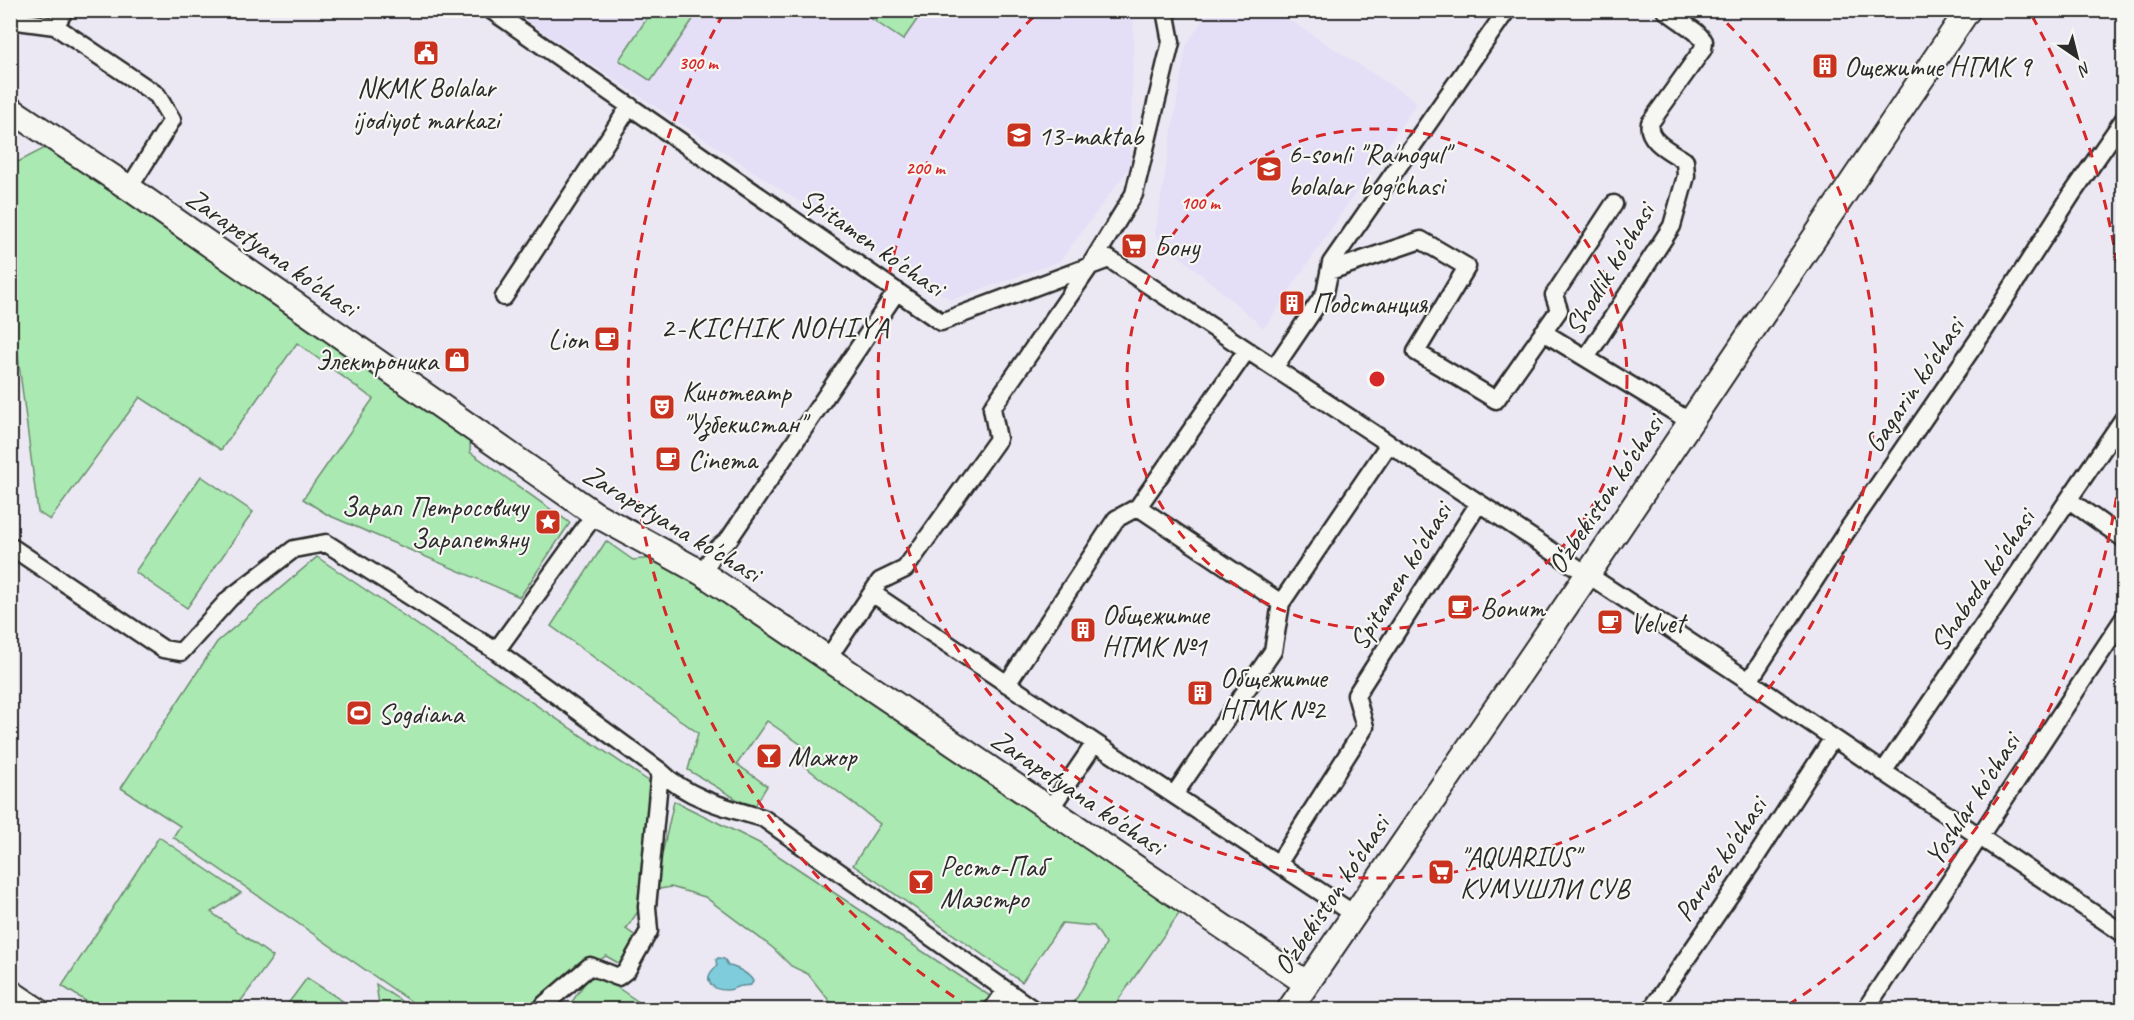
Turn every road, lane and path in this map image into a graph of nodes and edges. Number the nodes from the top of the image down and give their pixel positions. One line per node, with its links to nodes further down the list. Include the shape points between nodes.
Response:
1 (65, 10): 8 (street)
2 (491, 10): 9 (street, Spitamen ko'chasi)
3 (1165, 10): 14 (street, via 1171,42 1134,194)
4 (1507, 10): 15 (street, via 1331,263)
5 (1665, 10): 20 (street, Shodlik ko'chasi, via 1704,41 1703,49 1648,130 1652,138 1685,161 1686,176 1672,226)
6 (1968, 10): 23 (street, O‘zbekiston ko‘chasi)
7 (10, 20): 8 (street)
8 (55, 26): 12 (street, via 157,95 172,120)
9 (630, 106): 16 (street, Spitamen ko'chasi); 17 (street)
10 (10, 109): 12 (street, Zarapetyana ko'chasi)
11 (2124, 119): 38 (street, Gagarin ko'chasi)
12 (129, 188): 28 (street, Zarapetyana ko'chasi)
13 (1614, 204): 18 (street, via 1554,295 1558,310)
14 (1090, 266): 16 (street, Spitamen ko'chasi, via 941,322); 19 (street, Spitamen ko'chasi, via 1109,259); 33 (street, via 992,408 998,439 905,569 880,581)
15 (1330, 271): 18 (street, via 1421,240 1467,267 1416,352 1496,400); 21 (street, via 1324,293)
16 (897, 291): 31 (street)
17 (504, 297)
18 (1543, 332): 20 (street)
19 (1247, 350): 21 (street, Spitamen ko'chasi); 27 (street)
20 (1586, 358): 23 (street)
21 (1274, 368): 24 (street, Spitamen ko'chasi)
22 (2124, 418): 25 (street, Shaboda ko'chasi)
23 (1691, 422): 32 (street, O‘zbekiston ko‘chasi)
24 (1389, 444): 26 (street, Spitamen ko'chasi); 34 (street)
25 (2069, 500): 29 (street); 43 (street, Shaboda ko'chasi)
26 (1479, 503): 32 (street, Spitamen ko'chasi); 47 (street, Spitamen ko'chasi, via 1356,695 1365,727)
27 (1138, 507): 34 (street); 39 (street, via 1116,519)
28 (595, 514): 31 (street, Zarapetyana ko'chasi); 36 (street)
29 (2124, 539)
30 (10, 546): 36 (street, via 163,649 181,652 230,598 294,549 326,543)
31 (702, 573): 37 (street, Zarapetyana ko'chasi)
32 (1588, 574): 38 (street, Spitamen ko'chasi); 48 (street, O‘zbekiston ko‘chasi)
33 (872, 593): 37 (street); 39 (street)
34 (1281, 603): 44 (street, via 1273,651)
35 (2124, 618): 46 (street, Yoshlar ko'chasi)
36 (496, 651): 42 (street)
37 (828, 658): 45 (street, Zarapetyana ko'chasi)
38 (1749, 681): 40 (street, Spitamen ko'chasi)
39 (1007, 684): 41 (street)
40 (1833, 738): 43 (street, Spitamen ko'chasi); 58 (street, Parvoz ko'chasi)
41 (1095, 743): 44 (street); 45 (street)
42 (660, 771): 51 (street, via 671,783 716,804 764,818); 54 (street, via 647,907 649,931 627,970 618,977 590,966)
43 (1884, 772): 46 (street, Spitamen ko'chasi)
44 (1174, 795): 47 (street)
45 (1050, 809): 50 (street, Zarapetyana ko'chasi)
46 (1980, 836): 49 (street, Spitamen ko'chasi); 59 (street, Yoshlar ko'chasi)
47 (1278, 864): 48 (street)
48 (1354, 914): 50 (street, O‘zbekiston ko‘chasi)
49 (2124, 934)
50 (1306, 983): 57 (street, O‘zbekiston ko‘chasi)
51 (1006, 990): 55 (street); 56 (street)
52 (10, 992): 53 (street)
53 (37, 1010)
54 (541, 1010)
55 (992, 1010)
56 (1034, 1010)
57 (1289, 1010)
58 (1651, 1010)
59 (1865, 1010)

